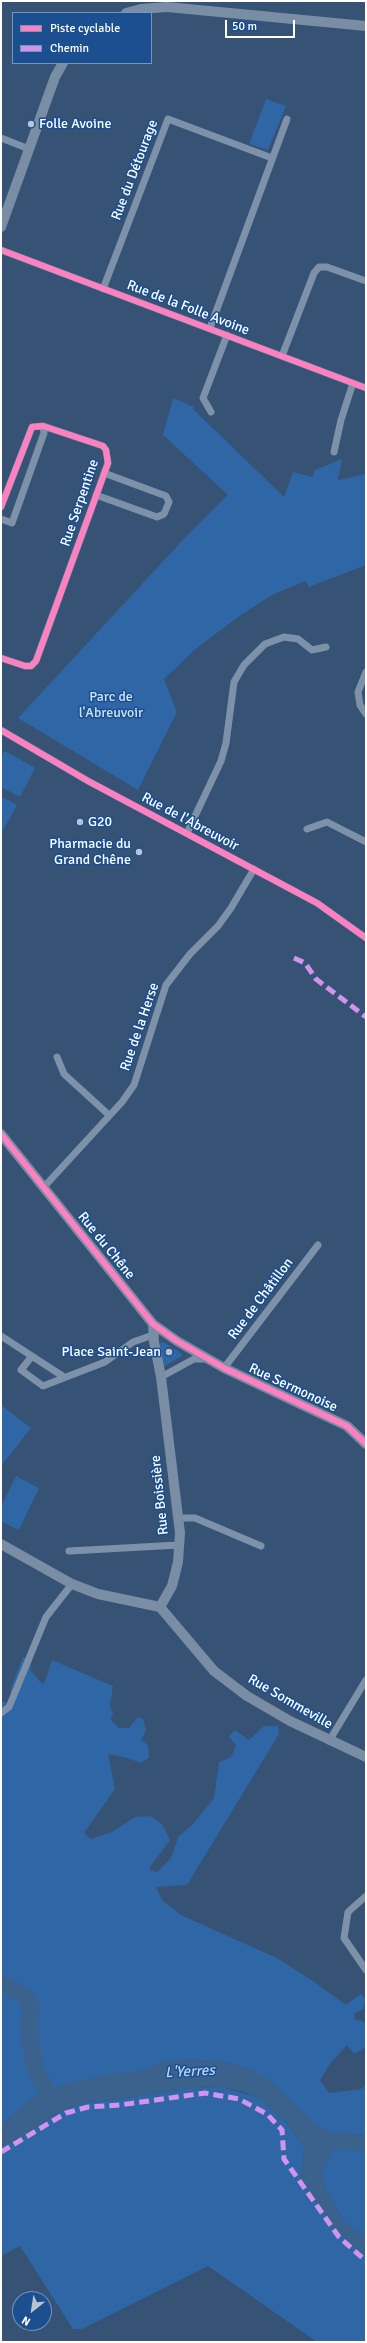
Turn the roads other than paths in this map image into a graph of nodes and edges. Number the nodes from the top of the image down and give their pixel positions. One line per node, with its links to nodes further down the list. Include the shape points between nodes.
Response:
1 (167, 4): 2 (street); 3 (street)
2 (130, 12)
3 (366, 26)
4 (62, 64): 7 (street, via 55,77)
5 (287, 119): 8 (street)
6 (1, 138): 7 (street)
7 (29, 149): 9 (street)
8 (272, 158): 12 (street, Rue du Détourage, via 168,119); 13 (street)
9 (1, 226)
10 (1, 250): 12 (street, Rue de la Folle Avoine)
11 (366, 281): 15 (street, via 327,267 319,267 314,273)
12 (103, 289): 13 (street, Rue de la Folle Avoine)
13 (210, 328): 14 (street, Rue de la Folle Avoine)
14 (227, 335): 15 (street, Rue de la Folle Avoine); 18 (street, via 203,398)
15 (282, 356): 16 (street, Rue de la Folle Avoine)
16 (353, 383): 17 (street, Rue de la Folle Avoine); 20 (street)
17 (366, 388)
18 (211, 412)
19 (43, 426): 21 (street, Rue Serpentine, via 103,446 109,458); 23 (street, via 35,426 28,433); 24 (street, via 44,433 12,523)
20 (334, 452)
21 (104, 473): 22 (street, Rue Serpentine); 22 (street, Rue Serpentine, via 166,496 169,502 164,514 157,516)
22 (96, 495): 26 (street, Rue Serpentine, via 36,661 31,666 24,666)
23 (1, 507)
24 (1, 519)
25 (326, 646): 31 (street, via 312,650 298,639 284,637 265,644 244,665 233,685 226,743 221,761)
26 (1, 658)
27 (366, 672): 28 (street, via 358,692 360,705)
28 (366, 714)
29 (1, 730): 31 (street, Rue de l'Abreuvoir, via 88,781)
30 (307, 829): 32 (street, via 327,822)
31 (187, 833): 33 (street, Rue de l'Abreuvoir)
32 (366, 842)
33 (254, 869): 34 (street, Rue de l'Abreuvoir, via 317,903); 36 (street, Rue de la Herse, via 227,914 166,985 134,1085)
34 (364, 934)
35 (57, 1057): 36 (street, via 64,1074)
36 (109, 1115): 38 (street, Rue de la Herse)
37 (1, 1134): 38 (street, Rue du Chêne)
38 (43, 1188): 40 (street, Rue du Chêne)
39 (318, 1245): 45 (street, Rue de Châtillon)
40 (153, 1324): 41 (street, Rue Boissière); 44 (street, Rue du Chêne)
41 (153, 1335): 46 (street, via 133,1342 105,1362); 47 (street, Rue Boissière)
42 (1, 1336): 43 (street)
43 (32, 1356): 46 (street); 46 (street, via 22,1370 43,1386)
44 (206, 1358): 45 (street, Rue Sermonoise); 47 (street, via 194,1359)
45 (224, 1368): 48 (street, Rue Sermonoise, via 347,1426)
46 (64, 1377)
47 (161, 1377): 49 (street, Rue Boissière)
48 (366, 1444)
49 (178, 1518): 51 (street, Rue Boissière); 52 (street, via 195,1518)
50 (1, 1544): 54 (street)
51 (179, 1545): 53 (street); 55 (street, Rue Boissière, via 172,1586)
52 (261, 1546)
53 (69, 1551)
54 (72, 1584): 55 (street, via 98,1594); 57 (street, via 46,1617 9,1707)
55 (160, 1607): 58 (street, Rue Sommeville, via 214,1671 247,1696)
56 (366, 1680): 58 (street)
57 (1, 1713)
58 (329, 1740): 59 (street, Rue Sommeville)
59 (366, 1757)
60 (366, 1896): 61 (street, via 348,1912 344,1938)
61 (366, 1970)

